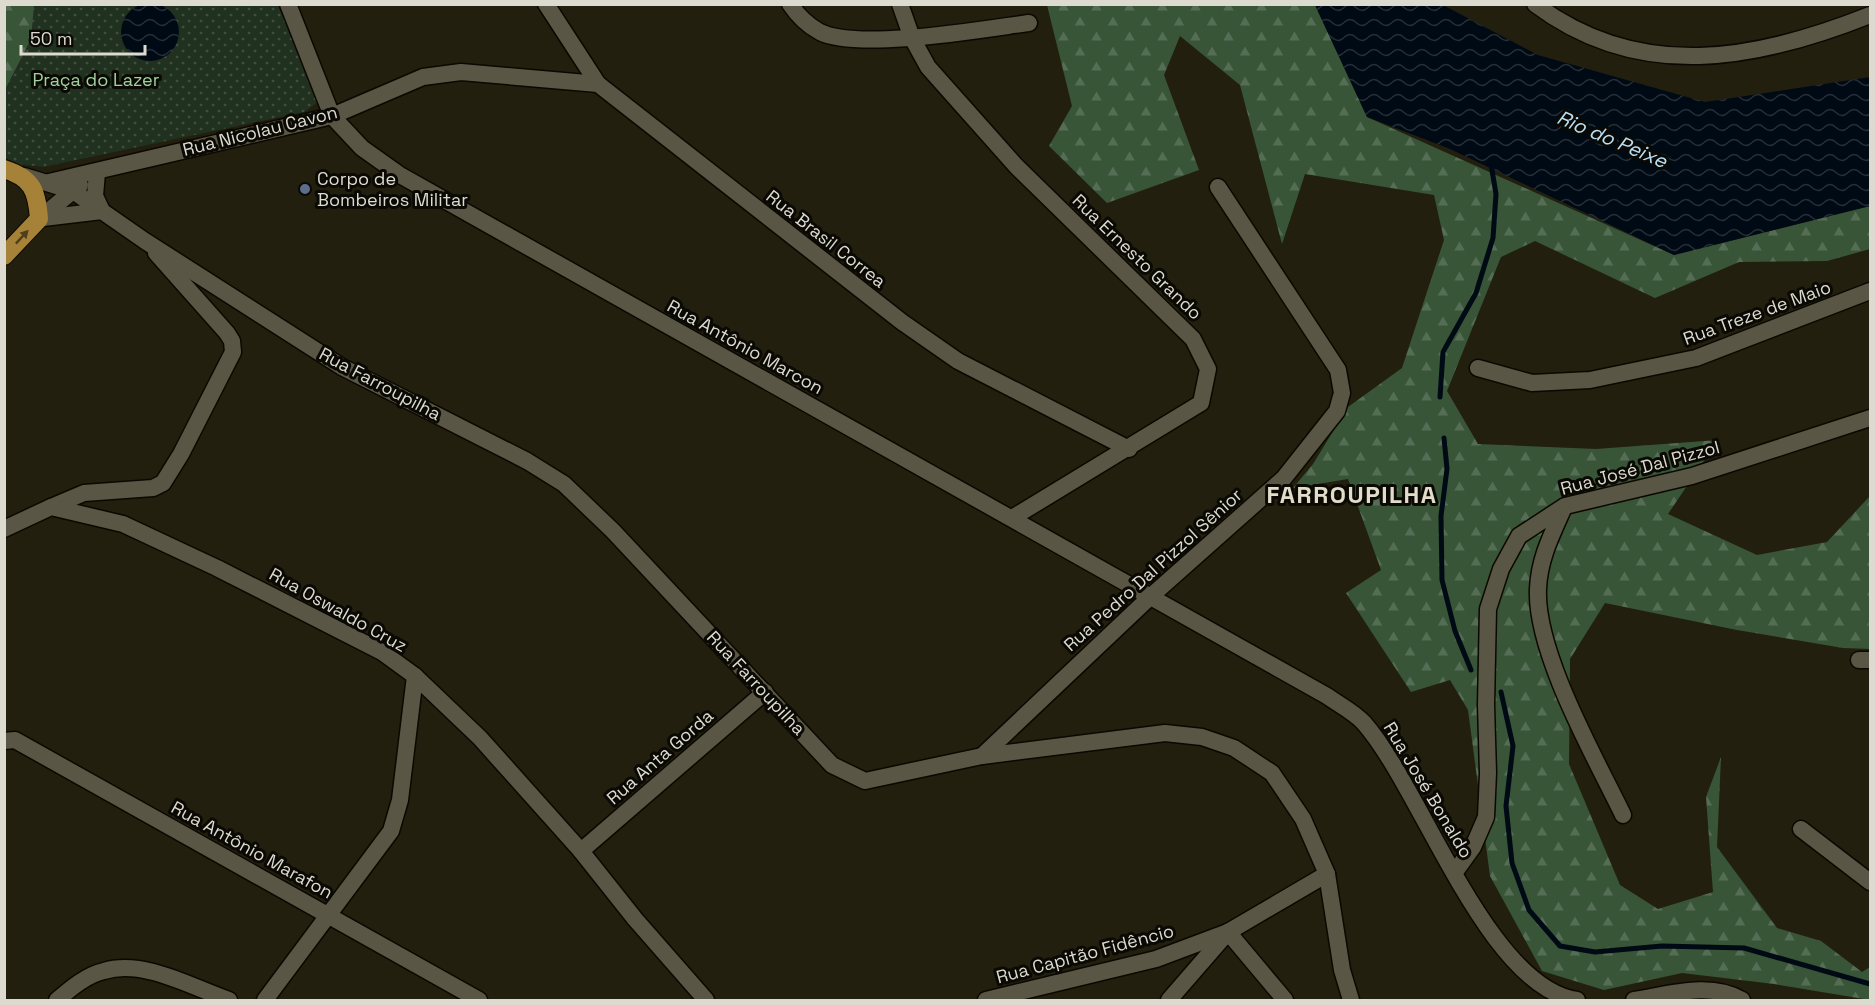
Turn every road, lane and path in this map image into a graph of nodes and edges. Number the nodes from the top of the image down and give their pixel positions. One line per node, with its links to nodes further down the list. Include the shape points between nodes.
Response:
1 (288, 4): 10 (street)
2 (546, 4): 9 (street, Rua Brasil Correa)
3 (790, 4): 8 (street, via 800,19 822,33)
4 (900, 4): 8 (street, Rua Ernesto Grando)
5 (1535, 4): 6 (street, via 1560,23 1597,40 1653,56 1747,53)
6 (1870, 15)
7 (1029, 23): 8 (street)
8 (912, 38): 24 (street, Rua Ernesto Grando, via 928,68 1016,166 1193,339 1208,369 1201,403)
9 (598, 84): 10 (street, Rua Nicolau Cavon, via 460,72 423,77); 24 (street, Rua Brasil Correa, via 902,322 949,354)
10 (332, 116): 12 (street, Rua Nicolau Cavon); 27 (street, Rua Antônio Marcon, via 362,148 400,175)
11 (4, 169): 13 (main road, Rua Farroupilha)
12 (97, 172): 14 (street, Rua Nicolau Cavon); 16 (street, Rua Nicolau Cavon); 17 (street, via 95,196)
13 (24, 176): 14 (street, Rua Farroupilha); 18 (main road, via 34,192)
14 (49, 182): 16 (street, Rua Farroupilha)
15 (1218, 187): 29 (street, Rua Pedro Dal Pizzol Sênior, via 1338,370 1342,393 1336,411 1284,478)
16 (73, 191): 17 (street, Rua Farroupilha); 18 (street, Rua Nicolau Cavon)
17 (102, 211): 18 (street); 19 (street, Rua Farroupilha)
18 (39, 219): 20 (main road, Rua Nicolau Cavon, one-way to 18)
19 (145, 241): 26 (street, via 227,333 233,352 163,483 153,488 84,493); 31 (street, Rua Farroupilha, via 342,367 527,461 564,484)
20 (4, 255)
21 (1870, 291): 22 (street, Rua Treze de Maio, via 1696,358 1590,380 1532,383)
22 (1478, 368)
23 (1870, 418): 25 (street, Rua José Dal Pizzol, via 1692,476)
24 (1129, 449): 27 (street, Rua Ernesto Grando)
25 (1565, 506): 34 (street, via 1544,550 1538,591 1545,638 1562,686); 37 (street, Rua José Dal Pizzol, via 1519,536 1501,568 1488,609 1485,817 1473,847)
26 (51, 507): 28 (street); 30 (street, Rua Oswaldo Cruz, via 123,524 382,652)
27 (1012, 518): 29 (street, Rua Antônio Marcon)
28 (4, 529)
29 (1150, 597): 33 (street, Rua Pedro Dal Pizzol Sênior); 37 (street, Rua José Bonaldo, via 1327,696 1363,722 1394,766)
30 (415, 676): 36 (street, Rua Oswaldo Cruz, via 480,738); 40 (street, via 400,800 391,831)
31 (765, 692): 33 (street, Rua Farroupilha, via 832,765 865,781); 36 (street, Rua Anta Gorda)
32 (4, 741): 40 (street, Rua Antônio Marafon, via 15,740)
33 (982, 756): 38 (street, Rua Farroupilha, via 1165,733 1202,737 1234,748 1272,773 1303,819)
34 (1623, 815)
35 (1801, 829): 39 (street)
36 (581, 851): 46 (street, Rua Oswaldo Cruz)
37 (1455, 872): 51 (street, Rua José Bonaldo, via 1492,935 1532,981)
38 (1327, 874): 41 (street); 50 (street, Rua Farroupilha, via 1342,970)
39 (1870, 882)
40 (330, 915): 44 (street); 45 (street, Rua Antônio Marafon)
41 (1228, 932): 47 (street, Rua Capitão Fidêncio, via 1156,959); 48 (street); 49 (street)
42 (57, 1000): 43 (street, via 75,985 103,971 136,967)
43 (229, 1000)
44 (266, 1000)
45 (479, 1000)
46 (706, 1000)
47 (986, 1000)
48 (1169, 1000)
49 (1285, 1000)
50 (1351, 1000)
51 (1577, 1000)
52 (1634, 1000): 53 (street, via 1704,990)
53 (1742, 1000)

